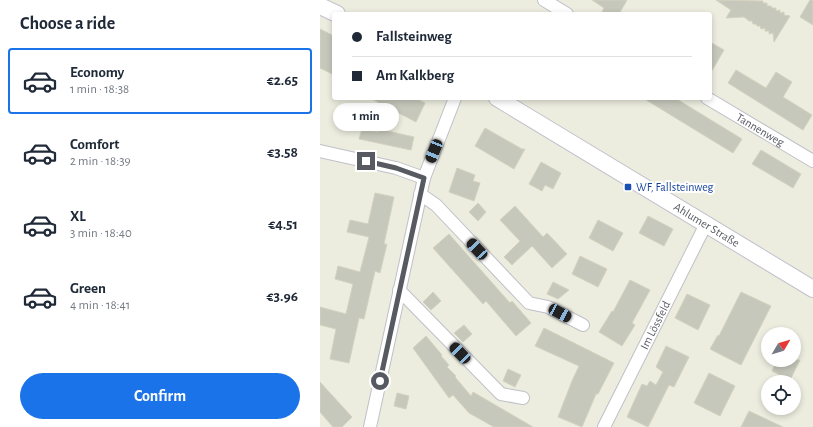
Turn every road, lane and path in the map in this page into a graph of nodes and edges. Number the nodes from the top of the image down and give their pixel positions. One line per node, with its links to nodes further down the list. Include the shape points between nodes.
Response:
1 (544, 0): 4 (street)
2 (320, 6): 3 (main road)
3 (333, 12)
4 (564, 12)
5 (454, 100): 10 (street)
6 (500, 100): 12 (main road, Ahlumer Straße)
7 (710, 100): 9 (street, Tannenweg)
8 (320, 151): 10 (street, via 396,168)
9 (813, 161)
10 (424, 178): 11 (street)
11 (420, 194): 14 (street); 15 (street, via 436,205 529,303 548,307)
12 (706, 224): 13 (main road, Ahlumer Straße); 18 (street, Im Lössfeld)
13 (813, 289)
14 (399, 290): 16 (street, via 501,394); 17 (street)
15 (583, 325)
16 (523, 398)
17 (370, 427)
18 (604, 427)

